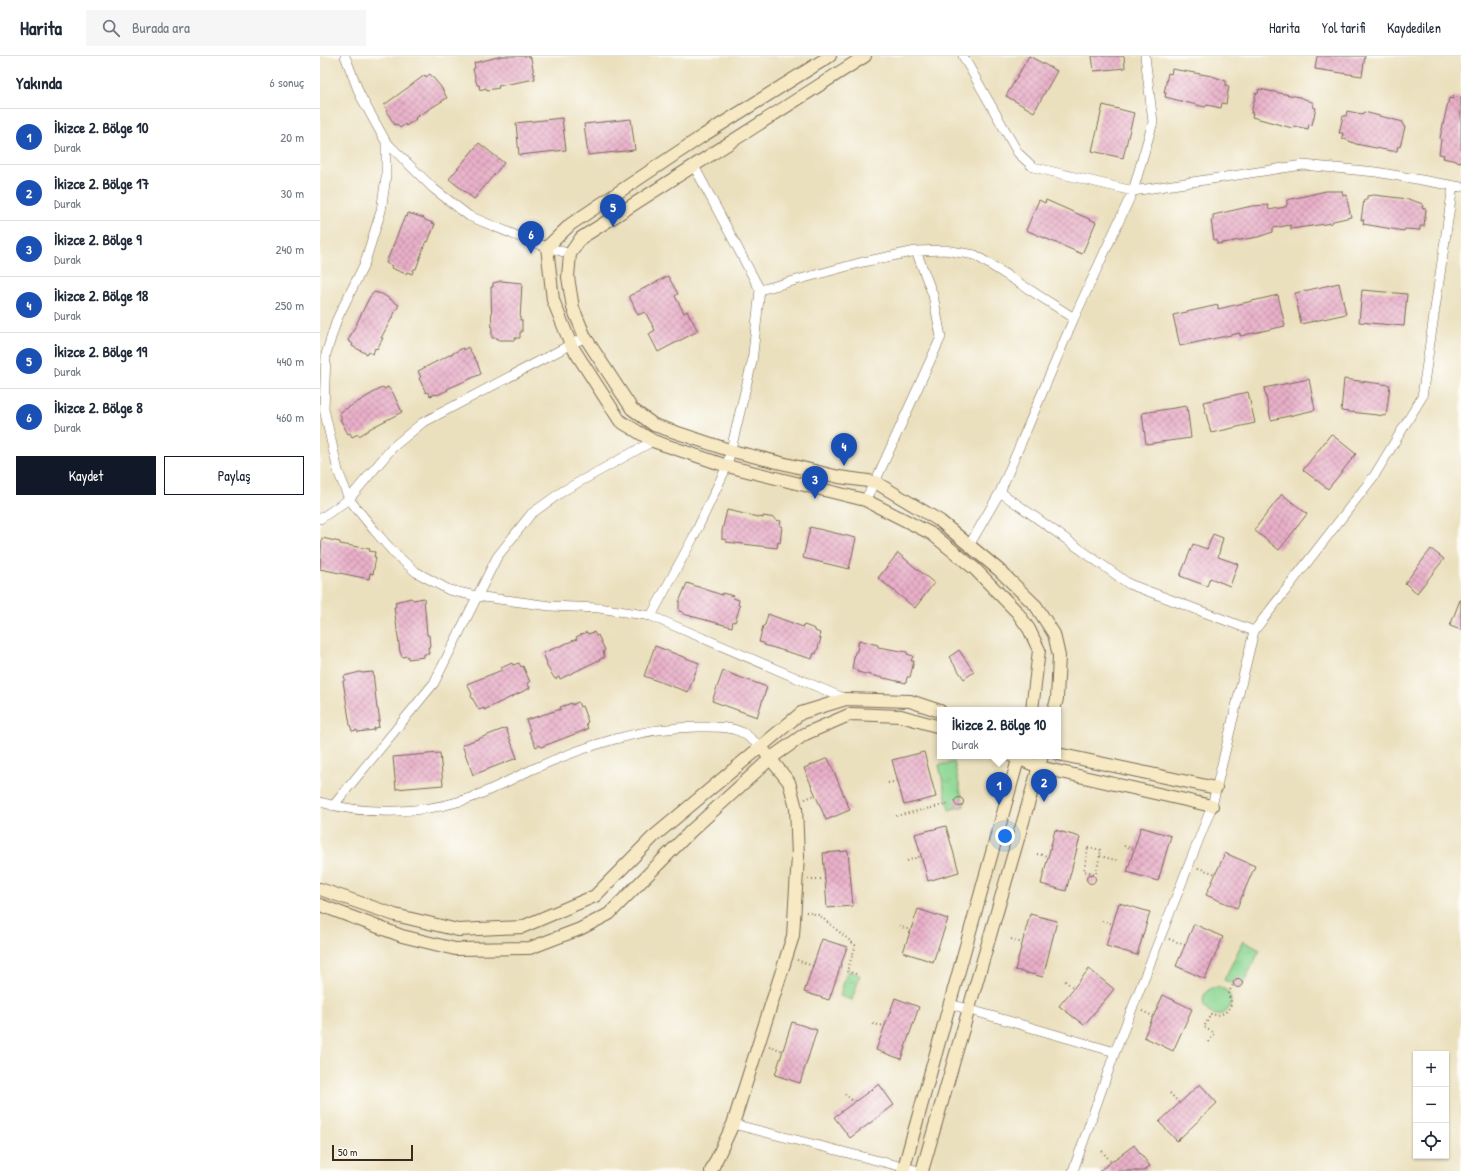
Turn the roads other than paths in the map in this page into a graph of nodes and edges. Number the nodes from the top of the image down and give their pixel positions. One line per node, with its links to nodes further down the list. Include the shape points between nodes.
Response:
1 (345, 56): 6 (street, via 360,95)
2 (830, 56): 10 (main road, via 704,135 571,224)
3 (865, 56): 7 (main road)
4 (963, 56): 9 (street, via 1018,153 1033,167)
5 (1145, 56): 9 (street, via 1153,122)
6 (386, 142): 10 (street, via 434,189 469,216); 22 (street, via 386,177 381,211 364,265 337,319 326,354 324,409 338,472)
7 (694, 166): 12 (main road, via 581,238); 13 (street)
8 (1457, 186): 9 (street, via 1376,172 1303,165); 28 (street, via 1422,397 1374,476)
9 (1133, 191): 14 (street)
10 (547, 247): 12 (street); 16 (main road, via 552,300)
11 (916, 251): 13 (street, via 863,262); 14 (street, via 945,250 975,255); 20 (street, via 933,295 941,337)
12 (570, 254): 15 (main road, via 568,277 574,308)
13 (760, 290): 18 (street, via 752,362)
14 (1074, 318): 21 (street)
15 (585, 338): 16 (street); 18 (main road, via 632,409 654,425)
16 (571, 345): 17 (main road, via 620,421); 22 (street, via 422,423 393,447)
17 (653, 441): 19 (main road); 26 (street, via 563,491 531,514 497,557)
18 (732, 451): 19 (street); 20 (main road, via 839,477)
19 (727, 466): 23 (main road); 27 (street, via 693,538)
20 (875, 482): 23 (street); 25 (main road, via 940,521)
21 (1000, 492): 25 (street); 28 (street, via 1129,584)
22 (349, 499): 24 (street); 26 (street, via 395,554 416,572 449,590)
23 (866, 500): 30 (main road, via 932,534 975,569 1017,612 1039,650)
24 (320, 519)
25 (970, 544): 31 (main road, via 1036,606 1054,634 1059,656)
26 (476, 596): 27 (street); 42 (street, via 434,683)
27 (651, 616): 29 (street)
28 (1254, 631): 40 (street)
29 (846, 700): 32 (main road, via 910,701); 34 (main road, via 801,713)
30 (1032, 707)
31 (1055, 707)
32 (937, 710)
33 (937, 726): 36 (main road, via 901,716 851,714 805,734)
34 (760, 746): 36 (main road); 42 (street, via 740,731 718,726 671,727 632,734 590,748 461,801 425,808 366,812); 44 (main road, via 653,837 595,896 522,927 458,930 395,915)
35 (1061, 755): 40 (main road)
36 (771, 758): 45 (main road, via 691,831 609,914 580,929 530,948 455,949 402,936); 49 (main road, via 789,782 796,808 798,856 793,936)
37 (1016, 759): 46 (main road)
38 (1027, 759): 39 (main road)
39 (1041, 762): 43 (main road); 47 (main road)
40 (1216, 788): 43 (street)
41 (320, 802): 42 (street)
42 (333, 806)
43 (1212, 806): 48 (street)
44 (320, 889)
45 (320, 905)
46 (950, 1004): 47 (street); 50 (main road)
47 (969, 1009): 48 (street); 53 (main road)
48 (1115, 1052): 54 (street)
49 (733, 1124): 50 (street); 51 (main road)
50 (904, 1169): 52 (street)
51 (711, 1171)
52 (919, 1171)
53 (922, 1171)
54 (1073, 1171)

